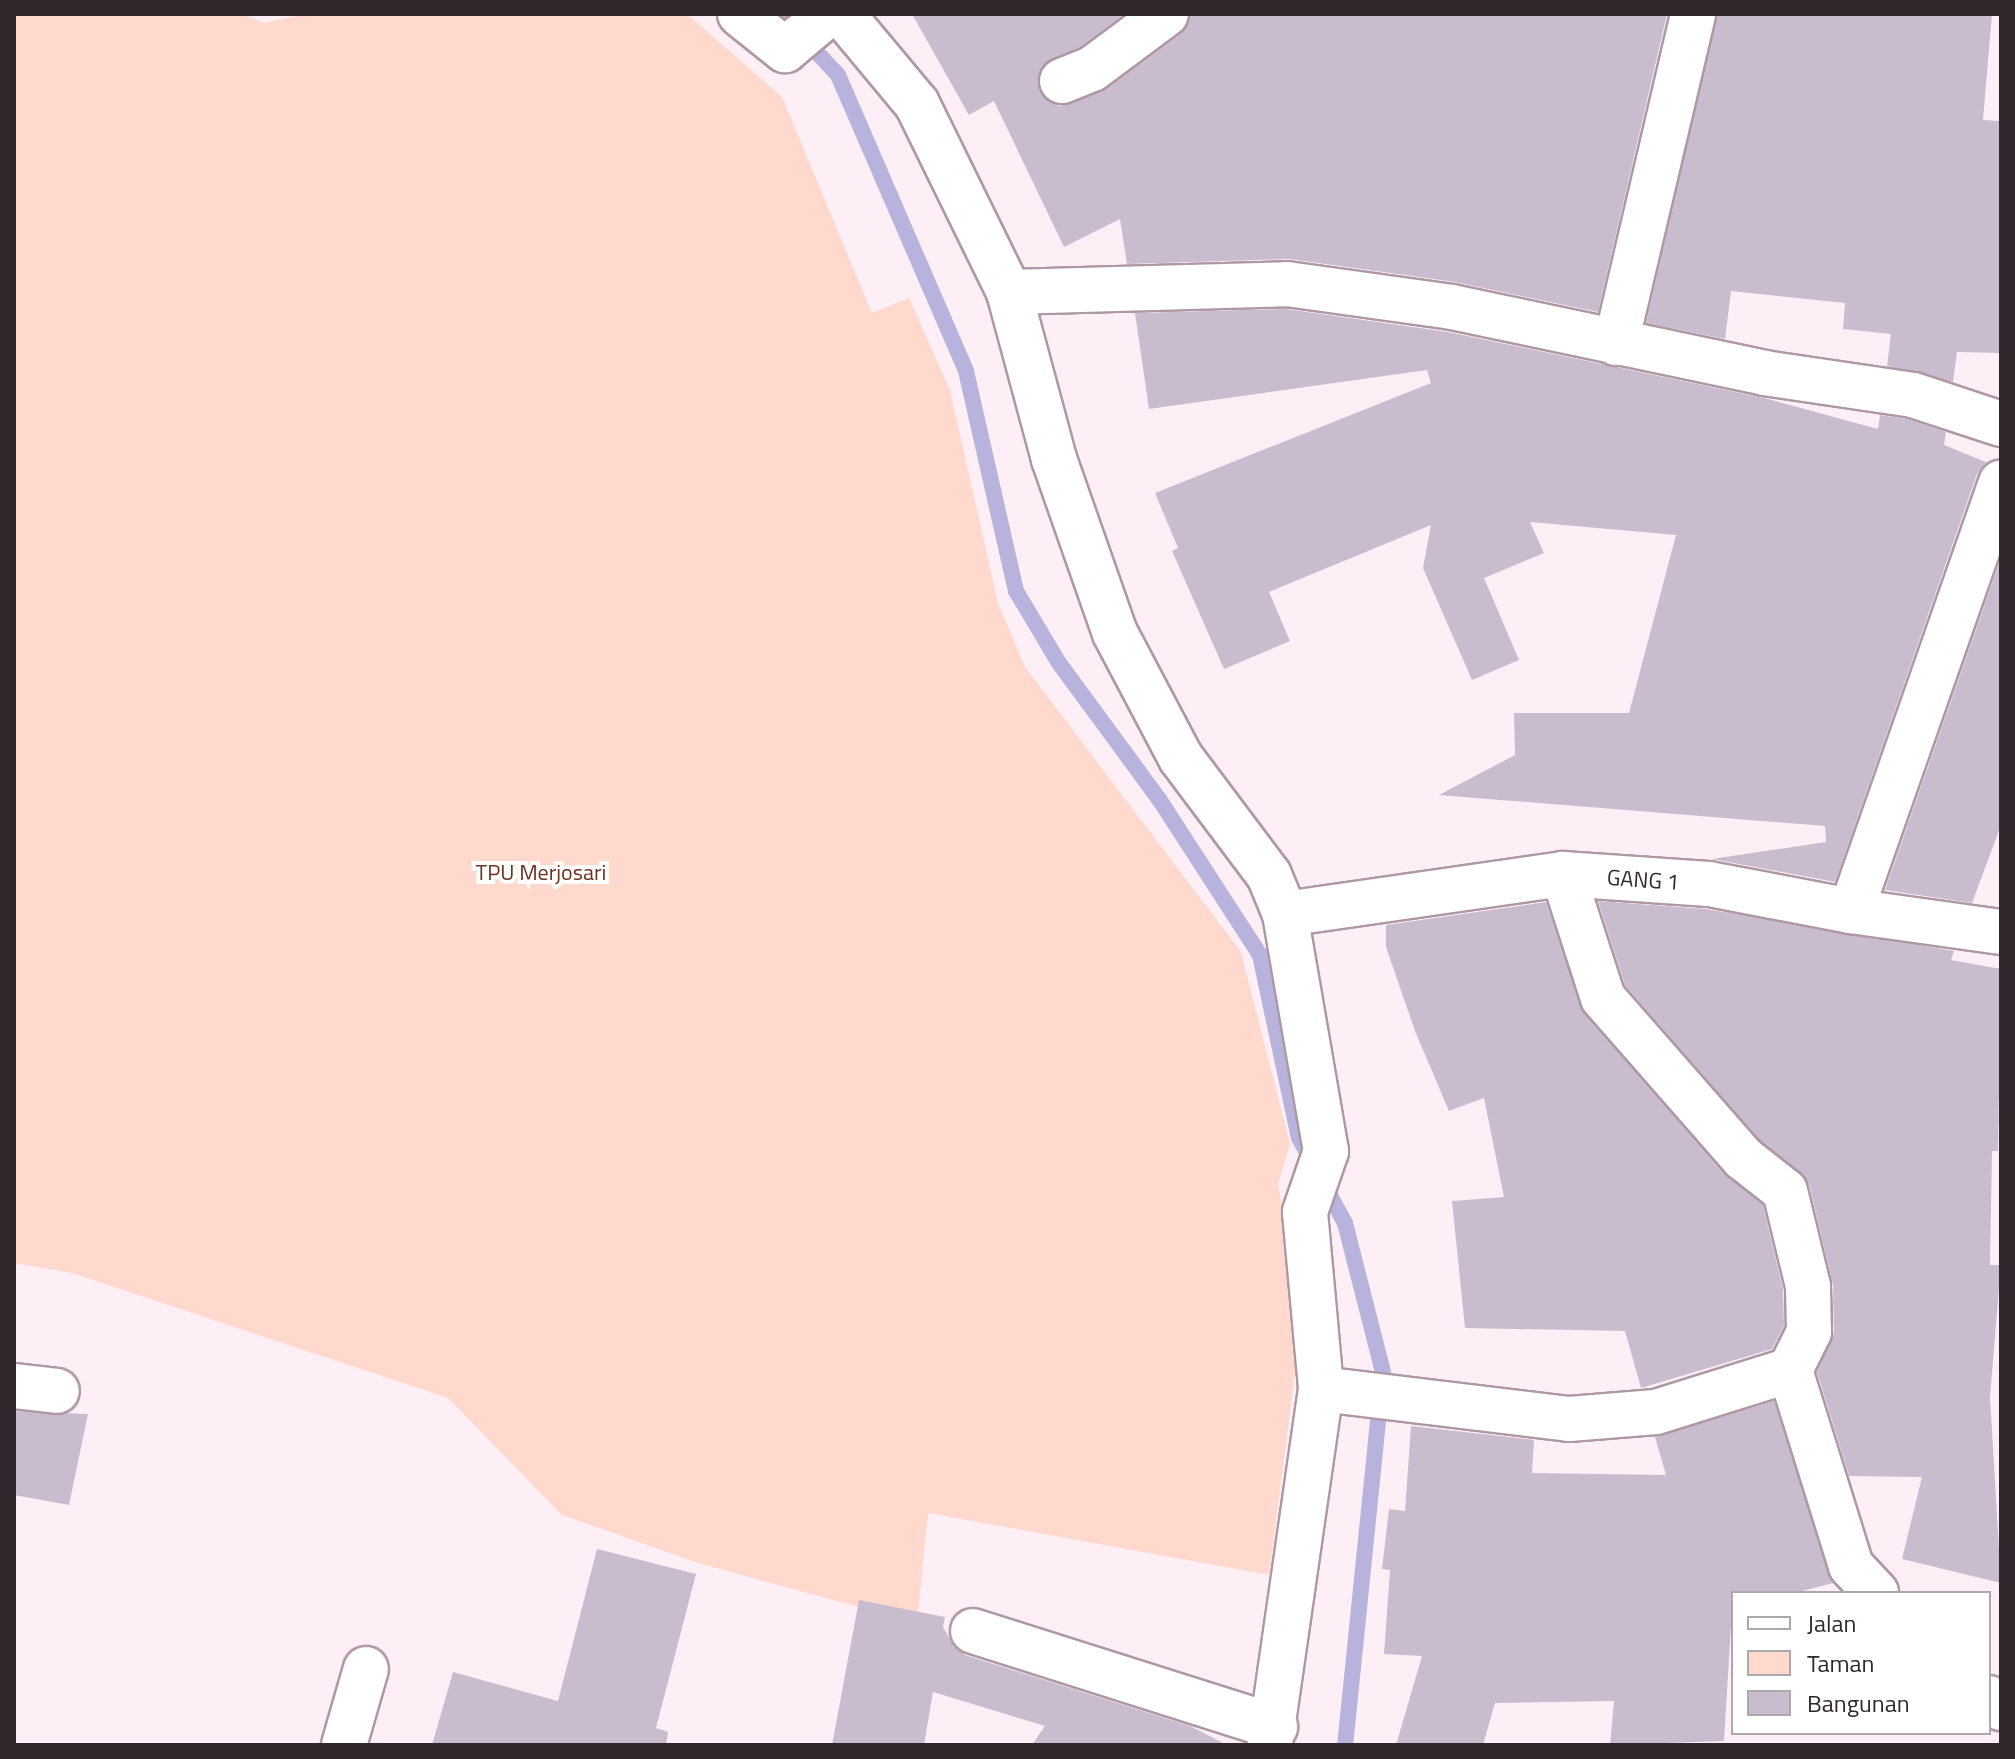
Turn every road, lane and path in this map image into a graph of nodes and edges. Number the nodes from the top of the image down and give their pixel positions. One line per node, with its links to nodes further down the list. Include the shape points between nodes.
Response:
1 (740, 14): 3 (street, via 785,50)
2 (1693, 14): 7 (street)
3 (831, 16): 6 (street, via 917,104)
4 (1151, 18): 5 (street, via 1092,69)
5 (1062, 81)
6 (1009, 292): 7 (street, via 1287,284 1452,307); 12 (street, via 1054,459 1115,633 1181,758 1269,875)
7 (1616, 343): 8 (street, via 1764,373 1913,395)
8 (2001, 424)
9 (2001, 482): 11 (street)
10 (1563, 874): 11 (street, GANG 1, via 1709,884); 12 (street, GANG 1); 14 (street, via 1603,998 1743,1158 1785,1191 1808,1301 1809,1332)
11 (1851, 911): 13 (street, GANG 1)
12 (1285, 914): 17 (street, via 1326,1151 1308,1202)
13 (2001, 932)
14 (1790, 1370): 17 (street, via 1656,1412 1584,1418); 18 (street, via 1846,1551)
15 (14, 1386): 16 (street)
16 (57, 1391)
17 (1338, 1391): 21 (street)
18 (1875, 1591)
19 (973, 1631): 21 (street)
20 (366, 1669): 22 (street)
21 (1272, 1736)
22 (344, 1745)

